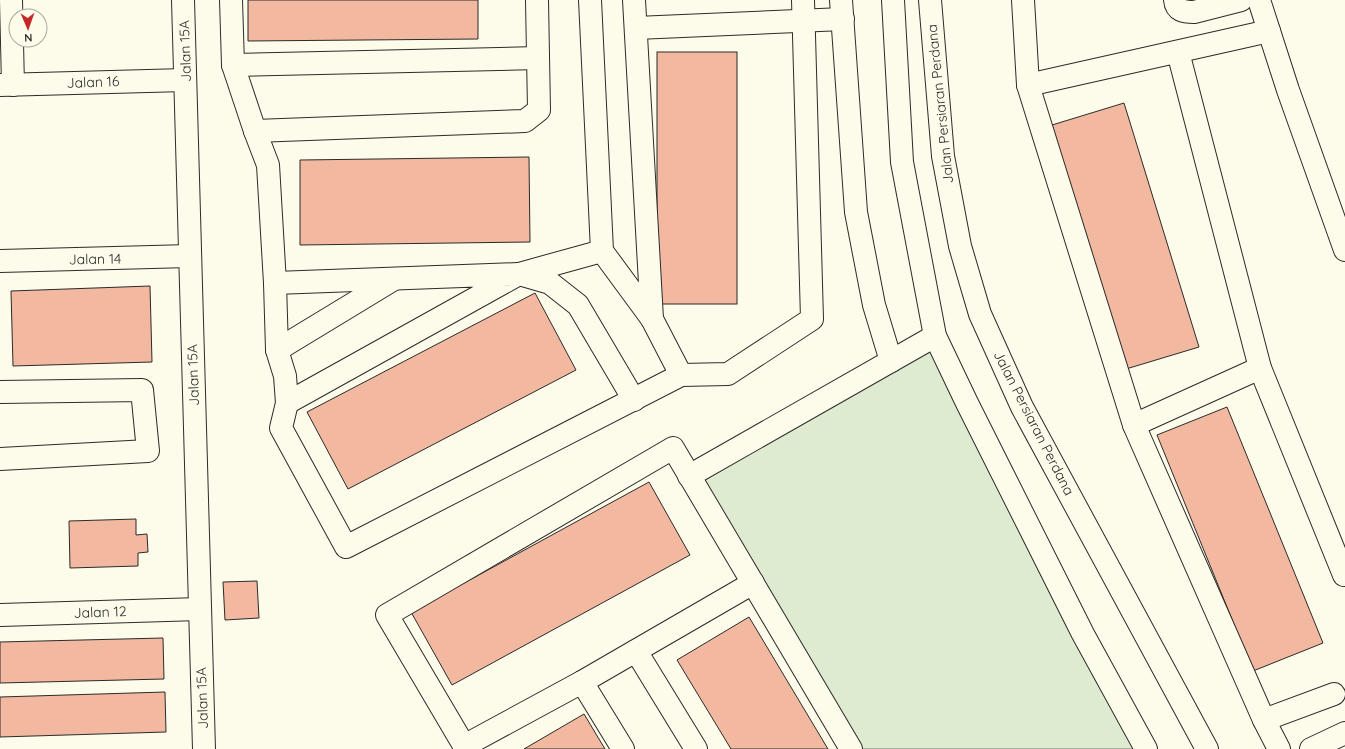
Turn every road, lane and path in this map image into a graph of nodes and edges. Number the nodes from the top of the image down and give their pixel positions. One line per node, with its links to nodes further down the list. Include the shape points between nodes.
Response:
1 (11, 0): 22 (street)
2 (183, 0): 20 (street, Jalan 15A)
3 (231, 0): 19 (street)
4 (537, 0): 18 (street)
5 (590, 0): 25 (street)
6 (634, 0): 15 (street)
7 (893, 0): 32 (street, via 902,162)
8 (930, 0): 58 (street, Jalan Persiaran Perdana, via 943,156 960,246 980,314 1022,407)
9 (1023, 0): 21 (street)
10 (1175, 0): 11 (street, via 1179,9 1187,12)
11 (1241, 0)
12 (1259, 0): 16 (street)
13 (804, 10): 14 (street); 15 (street); 36 (street, via 812,319 728,374)
14 (842, 10): 34 (street, via 856,212 874,305)
15 (636, 28): 31 (street)
16 (1269, 31): 17 (street); 24 (street)
17 (1178, 52): 21 (street); 35 (street)
18 (538, 58): 19 (street); 23 (street, via 539,110 525,122)
19 (233, 65): 23 (street)
20 (186, 80): 22 (street, Jalan 16); 26 (street, Jalan 15A)
21 (1028, 84): 40 (street)
22 (7, 85)
23 (255, 131): 30 (street, via 268,165)
24 (1345, 250)
25 (602, 251): 28 (street); 31 (street)
26 (190, 256): 27 (street, Jalan 14); 45 (street, Jalan 15A)
27 (0, 261)
28 (519, 274): 29 (street); 38 (street, via 550,283 578,305); 39 (street)
29 (395, 278): 30 (street); 33 (street)
30 (275, 283): 33 (street)
31 (652, 320): 36 (street)
32 (935, 336): 34 (street); 57 (street, via 1083,634)
33 (277, 350): 39 (street, via 285,376)
34 (891, 360): 42 (street)
35 (1260, 368): 40 (street); 43 (street)
36 (681, 375): 38 (street)
37 (0, 392): 41 (street, via 142,390 148,451)
38 (634, 400): 39 (street, via 346,547 281,428)
39 (287, 403)
40 (1134, 425): 50 (street)
41 (0, 459)
42 (689, 476): 44 (street); 52 (street, via 673,448 387,615)
43 (1344, 576)
44 (753, 583): 47 (street); 56 (street)
45 (200, 609): 46 (street, Jalan 12); 53 (street, Jalan 15A)
46 (0, 615)
47 (636, 651): 48 (street); 55 (street)
48 (582, 682): 52 (street); 54 (street)
49 (1334, 694): 50 (street)
50 (1264, 720): 59 (street)
51 (1345, 733): 60 (street)
52 (465, 747)
53 (204, 749)
54 (622, 749)
55 (696, 749)
56 (851, 749)
57 (1146, 749)
58 (1207, 749)
59 (1279, 749)
60 (1311, 749)

